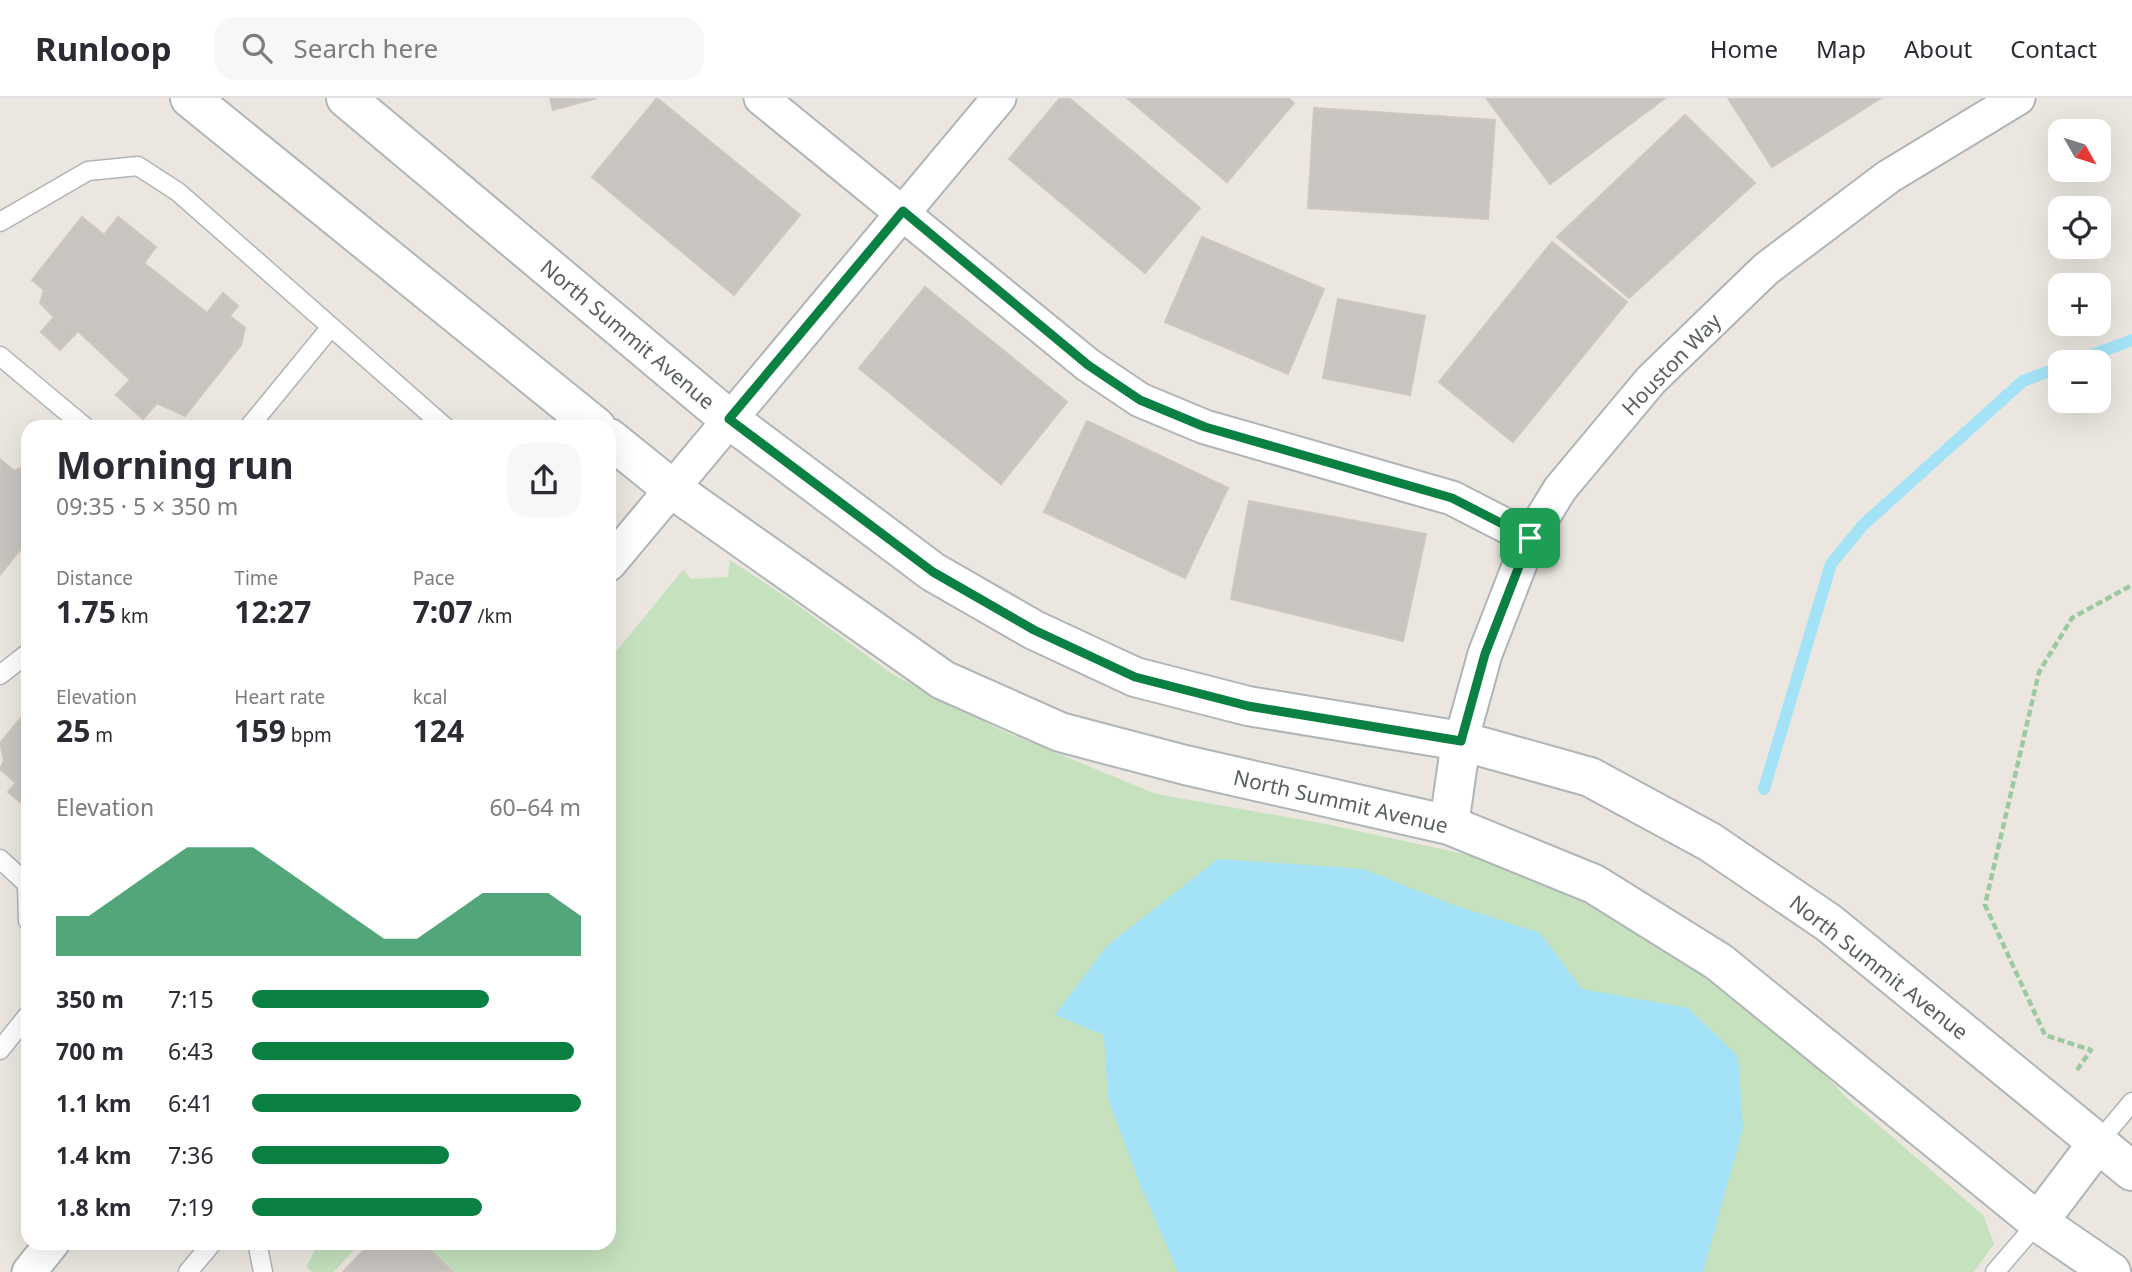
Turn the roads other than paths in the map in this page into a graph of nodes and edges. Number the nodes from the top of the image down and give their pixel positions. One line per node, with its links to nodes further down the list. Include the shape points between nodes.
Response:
1 (190, 98): 14 (main road)
2 (346, 98): 10 (main road, North Summit Avenue)
3 (761, 98): 6 (street)
4 (999, 98): 6 (street)
5 (2002, 102): 17 (street, Houston Way, via 1888,177 1766,269 1651,380 1560,489)
6 (903, 211): 10 (street); 17 (street, via 1088,365 1140,400 1205,427 1452,498)
7 (0, 222): 8 (lane, via 88,171 138,166 178,192)
8 (331, 327): 12 (lane); 13 (lane)
9 (0, 356): 11 (lane)
10 (729, 419): 16 (street); 21 (main road, North Summit Avenue, via 933,572 1034,630 1135,677 1248,706)
11 (77, 420)
12 (255, 420)
13 (436, 420)
14 (587, 420)
15 (616, 444): 16 (main road, North Summit Avenue)
16 (671, 488): 18 (street); 22 (main road, North Summit Avenue, via 943,680 1049,727 1185,765)
17 (1530, 538): 21 (street, Houston Way, via 1485,654)
18 (616, 555)
19 (21, 658): 20 (lane)
20 (0, 675)
21 (1461, 741): 22 (main road); 28 (main road, North Summit Avenue, via 1590,778 1710,842 1829,923)
22 (1449, 825): 30 (main road, North Summit Avenue, via 1594,884 1719,961)
23 (0, 859): 24 (lane)
24 (21, 878)
25 (21, 1024): 26 (lane)
26 (0, 1050)
27 (2132, 1102): 28 (lane)
28 (2097, 1144): 29 (main road, North Summit Avenue); 30 (main road)
29 (2132, 1171)
30 (2038, 1222): 37 (lane); 38 (main road, North Summit Avenue)
31 (47, 1250): 34 (street)
32 (206, 1250): 35 (lane)
33 (259, 1250): 36 (lane)
34 (29, 1272)
35 (188, 1272)
36 (263, 1272)
37 (1994, 1272)
38 (2111, 1272)

